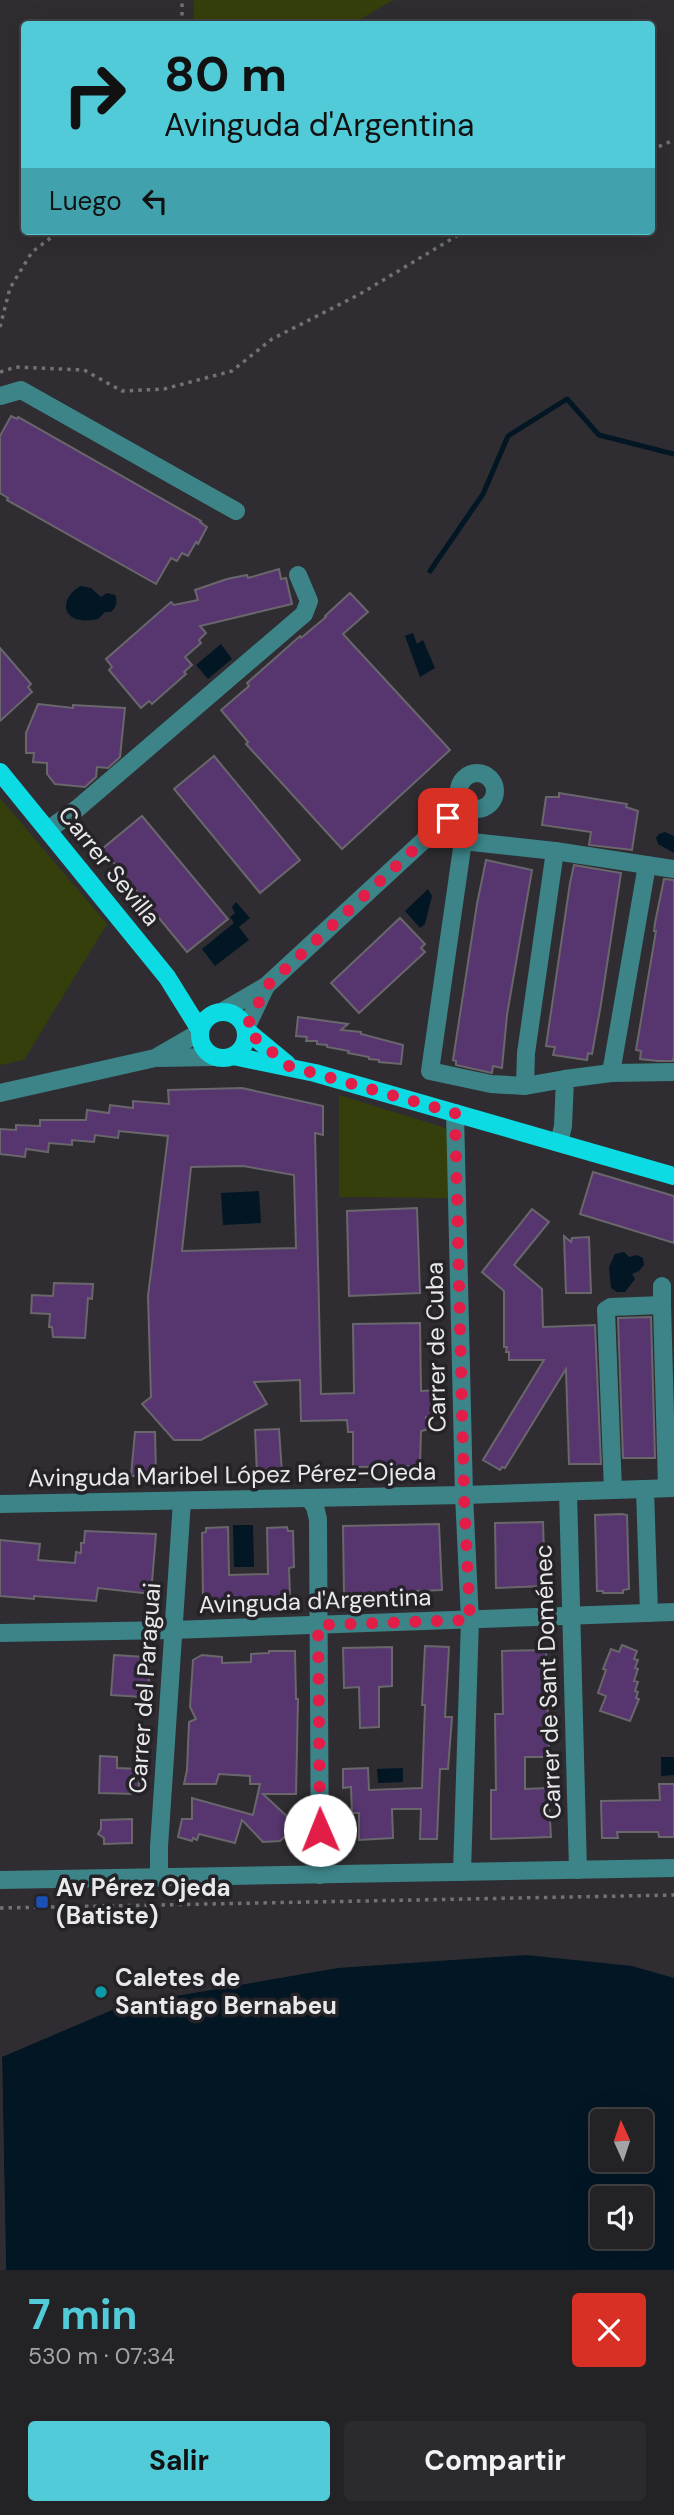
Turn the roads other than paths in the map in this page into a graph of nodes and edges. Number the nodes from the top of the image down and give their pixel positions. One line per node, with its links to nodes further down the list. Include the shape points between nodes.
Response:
1 (0, 396): 2 (street, via 21,390)
2 (236, 510)
3 (298, 575): 8 (street, via 309,601 304,614)
4 (0, 772): 8 (main road, Carrer Sevilla)
5 (459, 789): 6 (street, via 459,797); 6 (street, via 473,773 494,783 494,799 489,805); 7 (street)
6 (472, 808): 7 (street)
7 (448, 818): 12 (street)
8 (48, 830): 13 (main road, Carrer Sevilla)
9 (555, 850): 10 (street); 24 (street); 24 (street, via 463,841 430,1071)
10 (647, 865): 11 (street); 22 (street)
11 (674, 869)
12 (267, 986): 14 (street); 15 (street)
13 (178, 992): 14 (main road, Carrer Sevilla); 16 (main road, Carrer Sevilla)
14 (220, 1012): 15 (main road, via 237,1016); 16 (main road, via 206,1019)
15 (246, 1030): 18 (main road, via 244,1046); 20 (main road)
16 (200, 1031): 17 (main road, via 202,1046); 19 (street)
17 (213, 1056): 18 (main road); 19 (street)
18 (233, 1056): 20 (main road)
19 (155, 1058): 25 (street)
20 (289, 1066): 26 (main road)
21 (674, 1072): 22 (street)
22 (611, 1073): 23 (street)
23 (565, 1079): 24 (street); 27 (street)
24 (525, 1086)
25 (0, 1093)
26 (455, 1113): 27 (main road); 35 (street, Carrer de Cuba)
27 (559, 1143): 28 (main road)
28 (674, 1176)
29 (662, 1286): 30 (street)
30 (662, 1304): 31 (street); 33 (street, via 606,1310)
31 (671, 1488): 32 (street, Avinguda Maribel López Pérez-Ojeda)
32 (645, 1489): 33 (street, Avinguda Maribel López Pérez-Ojeda); 40 (street)
33 (613, 1490): 34 (street, Avinguda Maribel López Pérez-Ojeda)
34 (568, 1492): 35 (street, Avinguda Maribel López Pérez-Ojeda); 41 (street, Carrer de Sant Doménec)
35 (464, 1496): 36 (street, Avinguda Maribel López Pérez-Ojeda); 42 (street, Carrer de Cuba)
36 (309, 1498): 37 (street, Avinguda Maribel López Pérez-Ojeda); 43 (street, via 318,1519)
37 (182, 1501): 38 (street, Avinguda Maribel López Pérez-Ojeda); 44 (street, Carrer del Paraguai)
38 (0, 1504)
39 (674, 1612): 40 (street, Avinguda d'Argentina)
40 (649, 1613): 41 (street, Avinguda d'Argentina)
41 (571, 1616): 42 (street, Avinguda d'Argentina); 47 (street, Carrer de Sant Doménec)
42 (470, 1620): 43 (street, Avinguda d'Argentina); 48 (street, Carrer de Cuba)
43 (318, 1625): 44 (street, Avinguda d'Argentina); 49 (street)
44 (173, 1630): 45 (street, Avinguda d'Argentina); 50 (street, Carrer del Paraguai)
45 (0, 1633)
46 (674, 1868): 47 (street)
47 (578, 1870): 48 (street)
48 (462, 1872): 49 (street)
49 (320, 1875): 50 (street)
50 (159, 1878): 51 (street)
51 (0, 1880)

